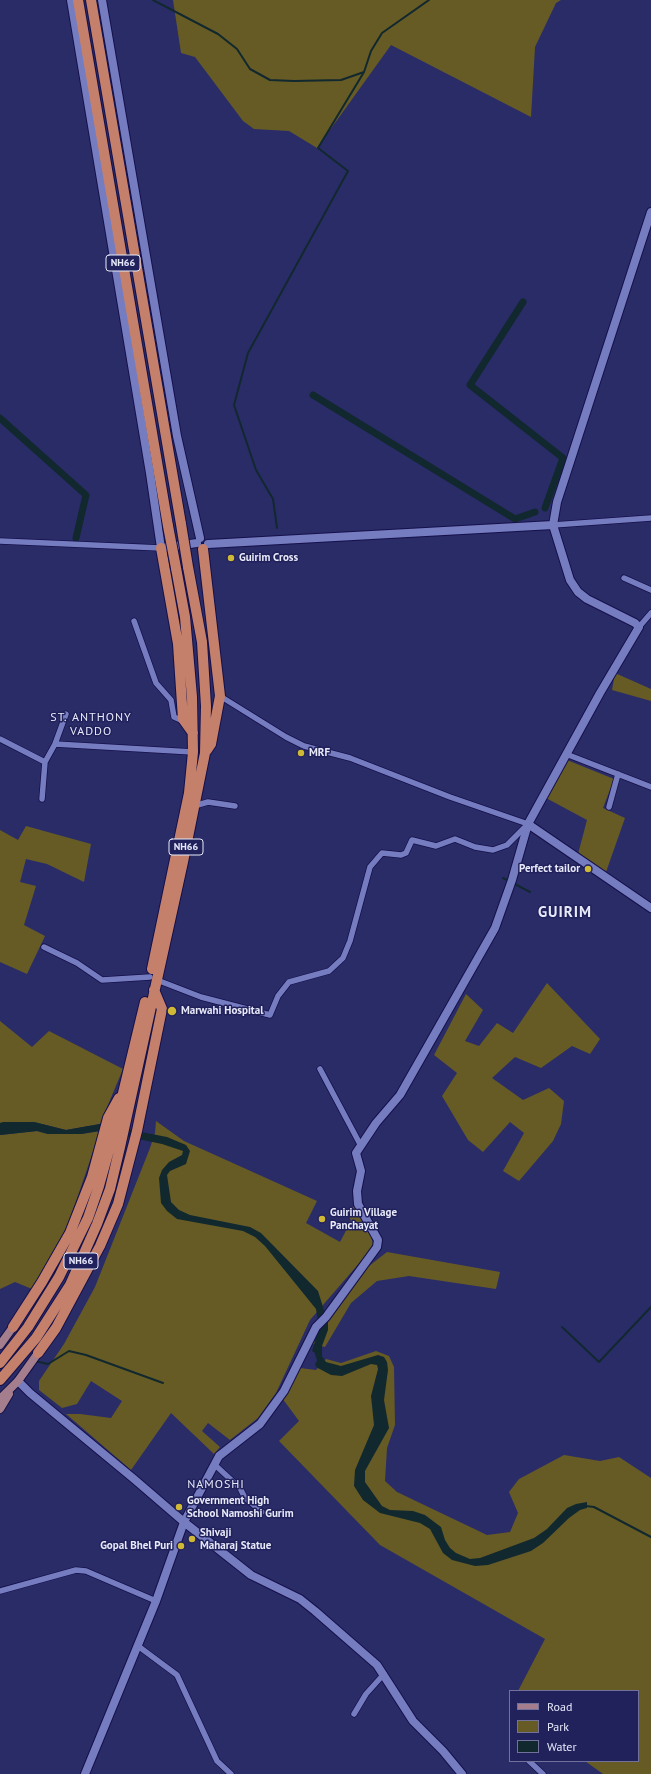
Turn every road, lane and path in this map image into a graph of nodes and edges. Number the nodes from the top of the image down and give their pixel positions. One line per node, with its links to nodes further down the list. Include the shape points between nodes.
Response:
1 (71, 0): 10 (street)
2 (78, 0): 19 (highway, NH66, bridge, via 185,617)
3 (91, 0): 23 (highway, NH66, bridge, via 202,642 206,706)
4 (102, 0): 9 (street, via 177,436)
5 (650, 216): 7 (street, via 557,502)
6 (651, 518): 7 (street)
7 (553, 525): 9 (street); 15 (street, via 570,580 578,592)
8 (0, 541): 10 (street)
9 (202, 543): 10 (street); 16 (highway)
10 (161, 548): 18 (highway, via 178,644)
11 (624, 578): 12 (street)
12 (651, 590)
13 (651, 613): 15 (street)
14 (134, 622): 18 (street, via 156,683 171,700 174,717)
15 (639, 627): 24 (street)
16 (220, 696): 23 (highway, via 211,744); 32 (street, via 304,746 350,758)
17 (66, 714): 21 (street)
18 (183, 721): 19 (highway)
19 (193, 733): 22 (highway, NH66)
20 (0, 739): 25 (street)
21 (55, 744): 22 (street); 25 (street)
22 (193, 752): 35 (highway, NH66, via 189,793)
23 (205, 753): 29 (highway, NH66)
24 (566, 754): 26 (street); 32 (street)
25 (45, 762): 28 (street)
26 (618, 774): 27 (street); 31 (street)
27 (651, 787)
28 (42, 799)
29 (194, 806): 30 (street, via 208,802); 35 (highway, NH66)
30 (235, 806)
31 (609, 807)
32 (528, 824): 33 (street); 35 (street, via 507,845 493,850 475,847 455,839 436,846 412,840 406,853 382,853 370,867 343,958 329,971 289,982 278,996 270,1015); 38 (street, via 495,928 400,1095 376,1123)
33 (651, 908)
34 (44, 947): 35 (street, via 77,963 102,980)
35 (154, 983): 37 (highway, NH66); 41 (highway, via 162,1009 137,1131 118,1204 100,1246 56,1328); 43 (highway, NH66, via 110,1189 97,1224 70,1285 36,1338)
36 (320, 1069): 38 (street)
37 (125, 1085): 39 (highway, via 108,1118 92,1177 70,1233); 42 (highway, NH66, via 101,1179 88,1218 55,1284 28,1328)
38 (361, 1146): 48 (street, via 356,1153 361,1171 357,1191 358,1204 378,1240 377,1247 316,1327 284,1391 260,1424 219,1456)
39 (13, 1327): 40 (main road)
40 (0, 1344)
41 (38, 1353): 44 (main road)
42 (0, 1363)
43 (0, 1380)
44 (18, 1381): 45 (main road); 50 (street, via 30,1394)
45 (11, 1388): 46 (main road); 47 (main road)
46 (0, 1400)
47 (0, 1409)
48 (215, 1465): 49 (street, via 240,1488 245,1498); 50 (street)
49 (262, 1512)
50 (184, 1522): 52 (street); 54 (street, via 251,1575 300,1599 377,1665)
51 (0, 1591): 52 (street, via 76,1570 86,1571)
52 (156, 1601): 53 (street)
53 (138, 1646): 58 (street); 59 (street, via 177,1676 217,1761)
54 (384, 1674): 55 (street, via 366,1694); 57 (street, via 412,1721 442,1751)
55 (354, 1714)
56 (530, 1762): 60 (street)
57 (459, 1773)
58 (86, 1774)
59 (231, 1774)
60 (543, 1774)

